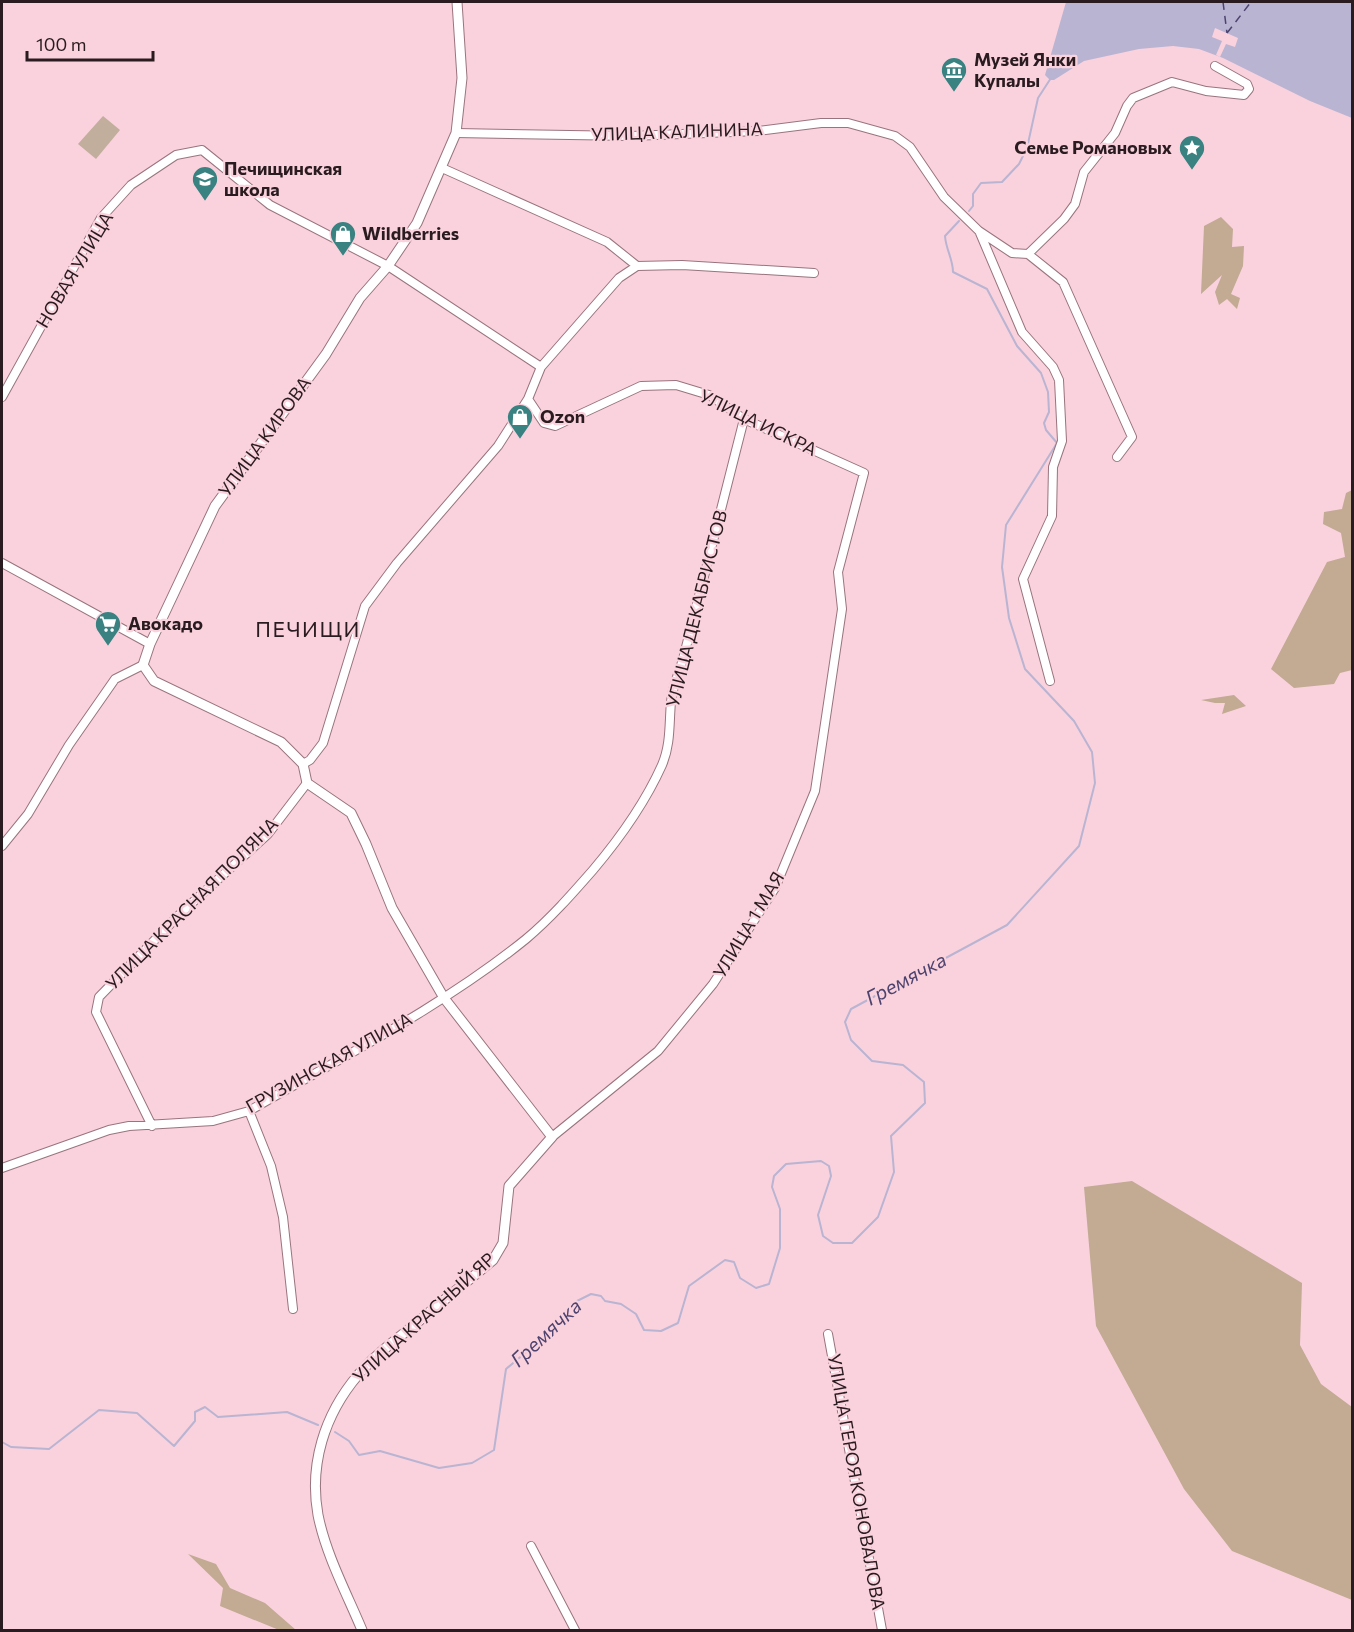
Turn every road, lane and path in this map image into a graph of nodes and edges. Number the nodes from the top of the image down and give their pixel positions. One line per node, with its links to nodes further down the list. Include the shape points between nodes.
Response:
1 (457, 2): 3 (street, УЛИЦА КИРОВА, via 462,78)
2 (1215, 66): 6 (street, via 1247,84 1247,93 1206,91 1172,82 1133,98 1115,133 1084,172 1075,204)
3 (456, 133): 4 (street, УЛИЦА КИРОВА); 5 (street, УЛИЦА КАЛИНИНА, via 631,136 848,123 895,136 910,147 944,197)
4 (442, 168): 7 (street, via 608,242); 8 (street, УЛИЦА КИРОВА, via 417,223)
5 (980, 231): 6 (street, via 1012,253); 19 (street, via 1022,332 1053,367 1059,380 1062,441 1053,467 1053,516 1023,579)
6 (1028, 254): 14 (street, via 1063,282 1132,438)
7 (637, 266): 9 (street); 10 (street, via 619,278)
8 (388, 267): 10 (street); 11 (street, НОВАЯ УЛИЦА, via 270,205 202,150 176,155 131,186 101,218); 17 (street, УЛИЦА КИРОВА, via 360,298 326,354 215,506)
9 (814, 273)
10 (541, 367): 12 (street)
11 (2, 397)
12 (528, 399): 13 (street, УЛИЦА ИСКРА, via 544,423 555,426 641,386 676,386 709,395); 20 (street, via 498,446 365,606 322,743)
13 (744, 419): 15 (street, УЛИЦА ИСКРА); 23 (street, УЛИЦА ДЕКАБРИСТОВ, via 673,688 663,763 614,845 552,916)
14 (1117, 458)
15 (864, 473): 26 (street, УЛИЦА 1 МАЯ, via 838,572 842,609 815,790 776,888 712,984 658,1051)
16 (2, 566): 17 (street)
17 (150, 644): 18 (street, УЛИЦА КИРОВА)
18 (143, 665): 20 (street, via 154,681 281,742); 22 (street, via 115,679 28,814)
19 (1050, 681)
20 (303, 764): 21 (street)
21 (307, 783): 23 (street, via 351,813 392,908); 25 (street, УЛИЦА КРАСНАЯ ПОЛЯНА, via 268,834 182,912 99,997 96,1012)
22 (2, 846)
23 (444, 998): 24 (street, ГРУЗИНСКАЯ УЛИЦА); 26 (street)
24 (249, 1111): 25 (street, ГРУЗИНСКАЯ УЛИЦА, via 213,1121); 28 (street, via 271,1166 283,1217)
25 (152, 1126): 27 (street, ГРУЗИНСКАЯ УЛИЦА, via 109,1130)
26 (552, 1137): 31 (street, УЛИЦА КРАСНЫЙ ЯР, via 509,1186 503,1243 493,1260 359,1374 327,1425 319,1450 315,1490 319,1518)
27 (2, 1168)
28 (294, 1309)
29 (828, 1334): 33 (street, УЛИЦА ГЕРОЯ КОНОВАЛОВА)
30 (531, 1546): 32 (street)
31 (362, 1630)
32 (575, 1630)
33 (882, 1630)

